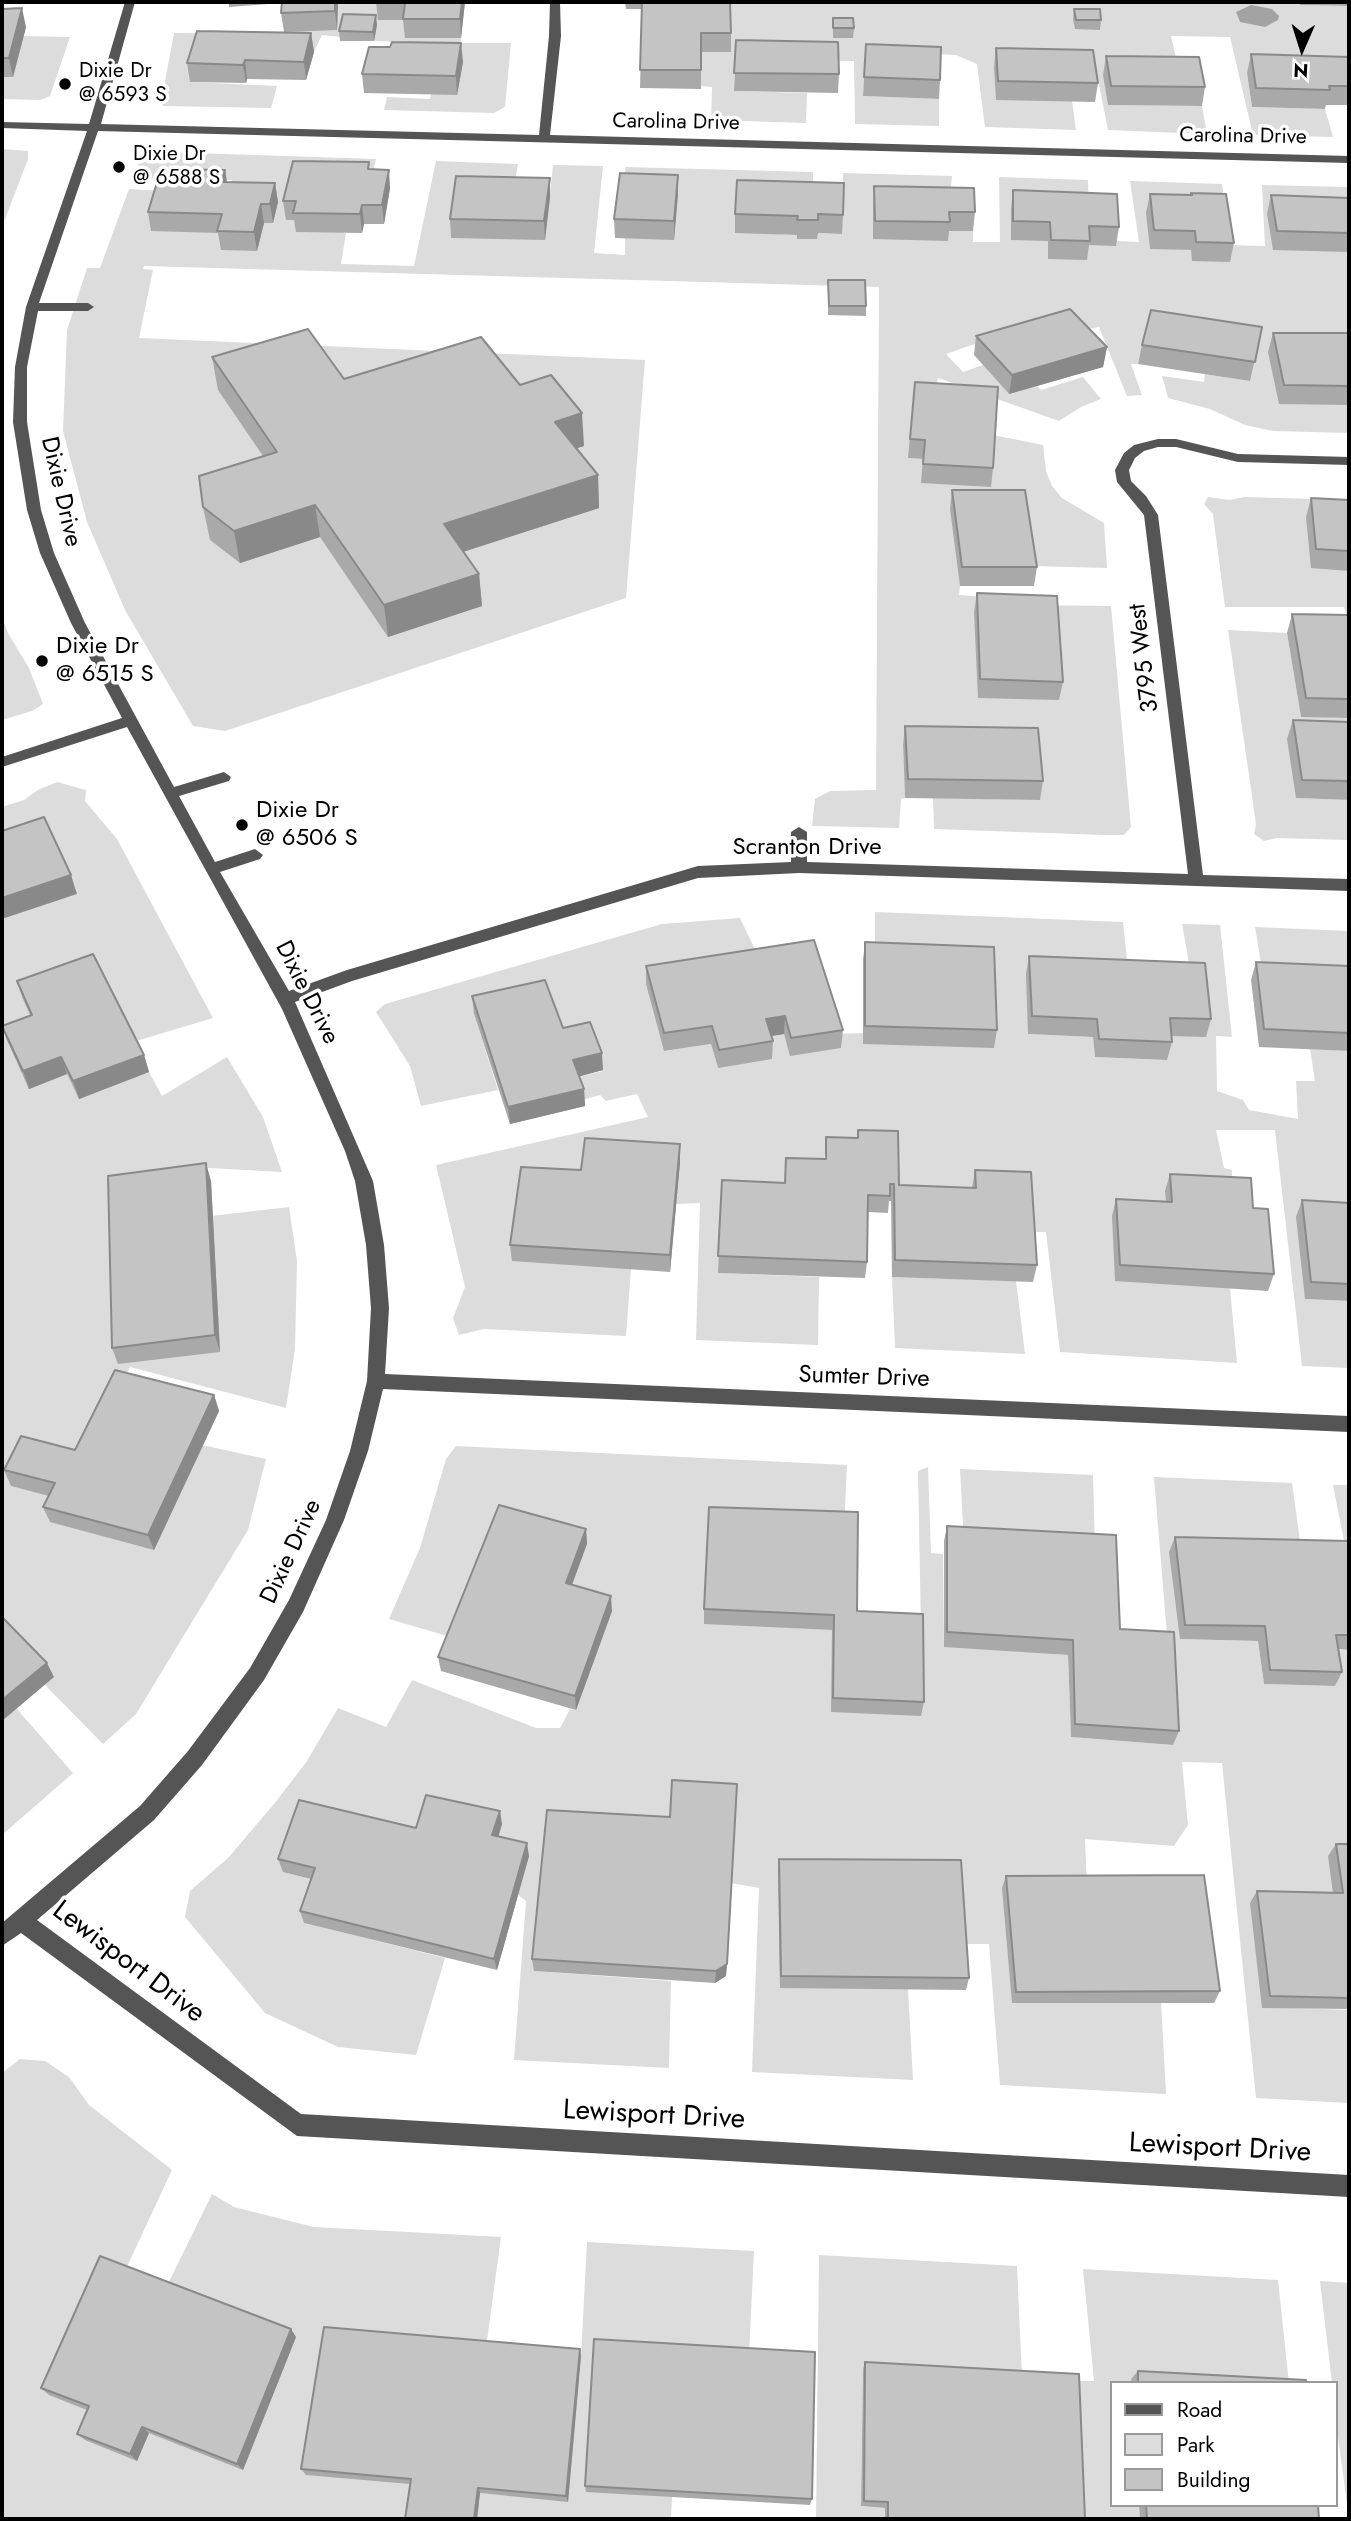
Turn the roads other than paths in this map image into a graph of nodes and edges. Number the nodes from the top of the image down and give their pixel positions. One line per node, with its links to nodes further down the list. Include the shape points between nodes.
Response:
1 (130, 2): 4 (street, Dixie Drive)
2 (555, 2): 5 (street)
3 (2, 125): 4 (street, Carolina Drive)
4 (94, 128): 5 (street, Carolina Drive); 7 (street, Dixie Drive)
5 (544, 139): 6 (street, Carolina Drive)
6 (1349, 159)
7 (32, 307): 8 (street); 9 (street, Dixie Drive, via 21,367)
8 (88, 307)
9 (20, 422): 10 (street); 12 (street, Dixie Drive, via 34,510 47,553 78,623)
10 (2, 424)
11 (1349, 461): 20 (street, 3795 West, via 1238,458 1158,443 1139,448 1122,470 1124,482 1151,515)
12 (131, 721): 13 (street); 15 (street, Dixie Drive)
13 (2, 762)
14 (224, 777): 15 (street)
15 (170, 794): 19 (street, Dixie Drive)
16 (799, 832): 18 (street)
17 (255, 855): 19 (street)
18 (799, 867): 20 (street, Scranton Drive); 22 (street, Scranton Drive, via 698,872 347,976)
19 (211, 869): 22 (street, Dixie Drive)
20 (1196, 880): 21 (street, Scranton Drive)
21 (1349, 885)
22 (285, 999): 23 (street, Dixie Drive, via 364,1181 380,1308)
23 (376, 1381): 24 (street, Sumter Drive); 25 (street, Dixie Drive, via 335,1520 296,1606 257,1674 195,1758 147,1813)
24 (1349, 1424)
25 (22, 1921): 26 (street, Dixie Drive); 27 (street, Lewisport Drive, via 297,2125)
26 (2, 1936)
27 (1349, 2186)

